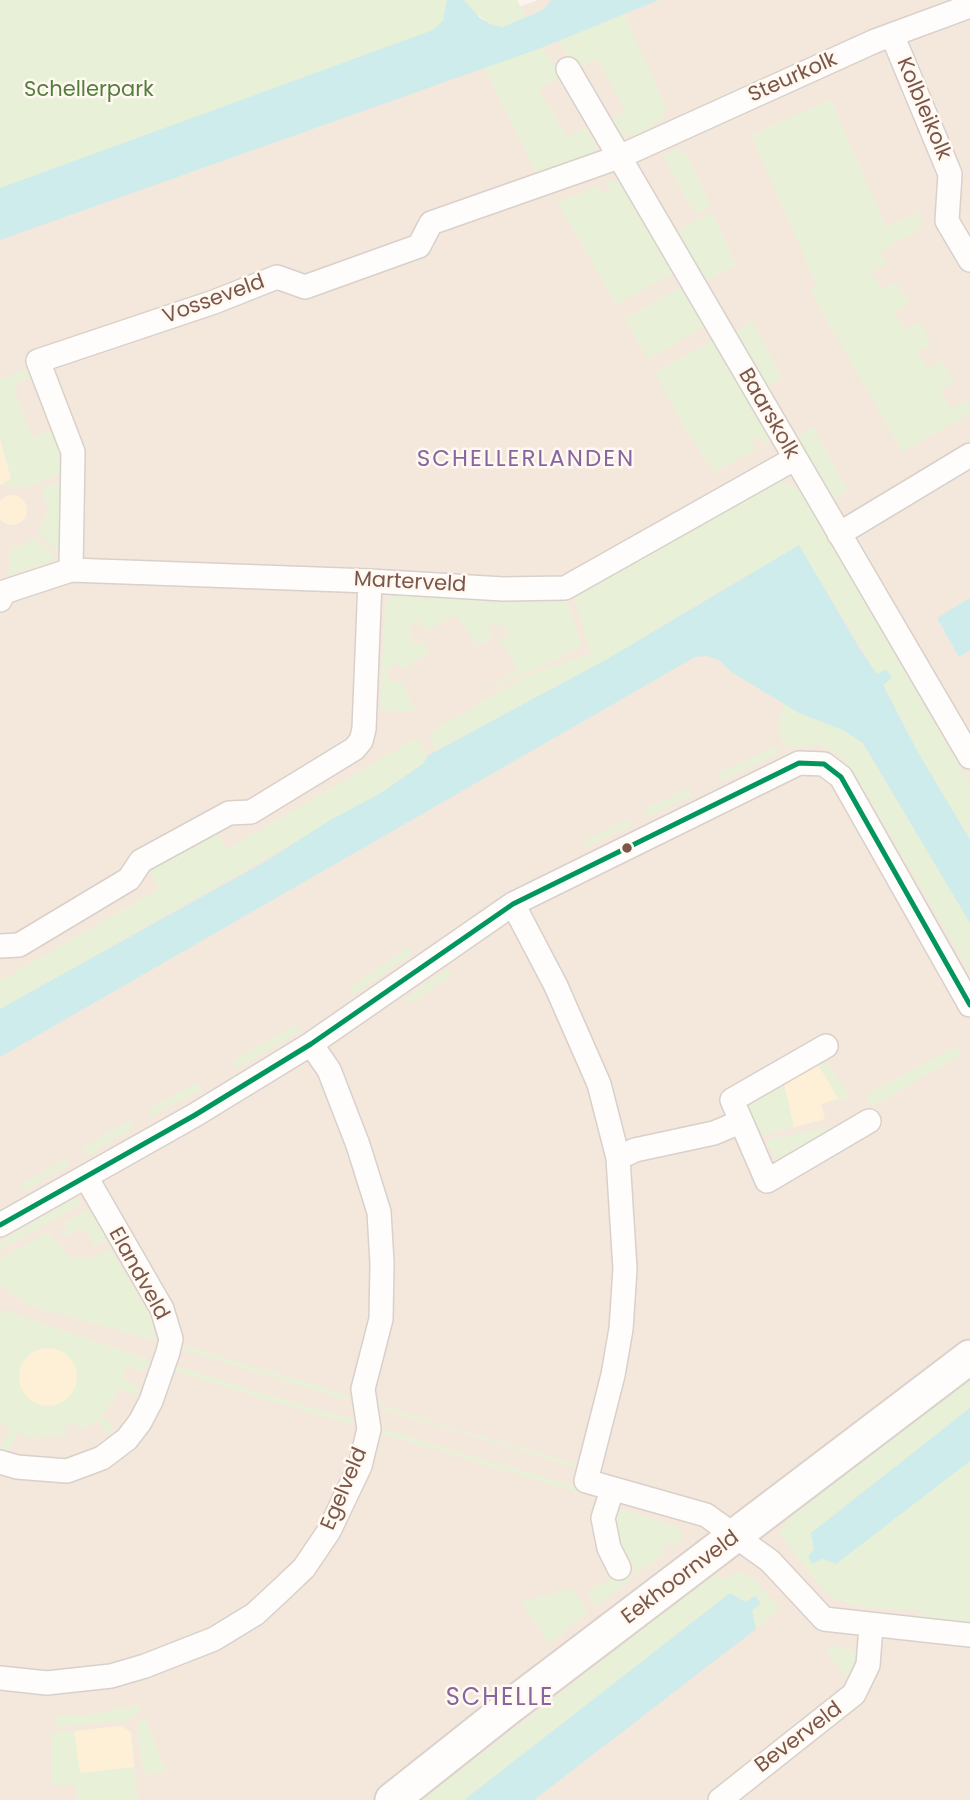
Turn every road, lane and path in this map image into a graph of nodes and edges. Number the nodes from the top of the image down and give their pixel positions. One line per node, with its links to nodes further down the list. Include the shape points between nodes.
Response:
1 (970, 6): 2 (street, Steurkolk)
2 (893, 37): 4 (street, Steurkolk, via 875,41); 5 (street, Kolbleikolk, via 950,174 947,221)
3 (568, 69): 4 (street, Baarskolk)
4 (620, 157): 7 (street, Baarskolk); 9 (street, Vosseveld, via 431,223 419,246 305,287 277,277 38,361 73,452)
5 (970, 260)
6 (970, 455): 8 (street)
7 (794, 459): 8 (street, Baarskolk); 10 (street, Marterveld, via 565,588)
8 (839, 534): 12 (street, Baarskolk)
9 (71, 570): 10 (street, Marterveld); 11 (street, Marterveld)
10 (370, 581): 14 (street, via 364,729 354,749 251,812 229,813 141,861 129,879 19,945)
11 (1, 593)
12 (970, 757)
13 (513, 904): 15 (street, via 788,767 824,764 841,777); 16 (street); 20 (street, via 599,1084)
14 (0, 946)
15 (970, 1005)
16 (310, 1044): 21 (street); 30 (street, Egelveld, via 329,1070 358,1145 379,1212 382,1263 380,1319 363,1389 369,1429 360,1466 329,1531 304,1568 283,1588 255,1614 214,1639 111,1675 47,1683)
17 (826, 1046): 19 (street, via 732,1100)
18 (869, 1121): 19 (street, via 767,1181)
19 (740, 1122): 20 (street)
20 (618, 1158): 25 (street, via 625,1269 621,1329 586,1481)
21 (86, 1178): 22 (street); 24 (street, Elandveld, via 162,1309 171,1339 168,1352 140,1422 102,1458 67,1471)
22 (0, 1225)
23 (970, 1357): 26 (street, Eekhoornveld)
24 (0, 1462)
25 (612, 1490): 26 (street, via 706,1516); 27 (street, via 603,1518 609,1548)
26 (737, 1536): 28 (street, via 770,1561 824,1619); 31 (street, Eekhoornveld)
27 (620, 1569)
28 (871, 1626): 29 (street); 32 (street, Beverveld, via 868,1665 859,1688)
29 (970, 1635)
30 (0, 1678)
31 (392, 1800)
32 (720, 1800)

